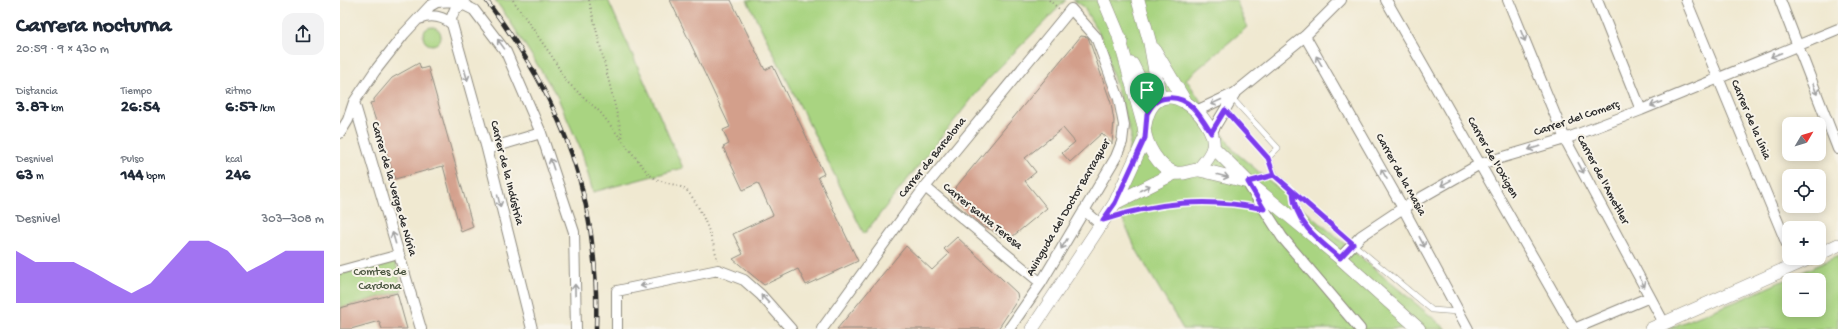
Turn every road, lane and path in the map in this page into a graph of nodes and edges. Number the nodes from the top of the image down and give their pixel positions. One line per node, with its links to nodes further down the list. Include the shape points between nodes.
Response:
1 (513, 0): 34 (path, via 566,80 592,104)
2 (589, 0): 34 (path)
3 (1104, 0): 18 (street)
4 (1138, 0): 19 (street)
5 (1341, 0): 17 (street)
6 (1386, 0): 39 (street, Carrer de l'Oxigen)
7 (1508, 0): 33 (street, Carrer de l'Ametller, one-way to 33)
8 (1597, 0): 27 (street)
9 (1686, 0): 21 (street, Carrer de la Línia)
10 (1780, 0): 20 (street)
11 (444, 1): 12 (street); 14 (street, via 430,6)
12 (465, 4): 15 (street, via 455,9); 31 (street, one-way to 12, via 506,52 482,18)
13 (1072, 9): 44 (street, Carrer de Barcelona); 49 (street, Avinguda del Doctor Barraquer, via 1096,37 1119,99 1124,125 1122,142 1116,157)
14 (418, 20): 15 (street, via 438,16); 25 (street, via 375,71)
15 (452, 24): 36 (street, Carrer de la Indústria, one-way to 36)
16 (1838, 29): 20 (street, Carrer del Comerç)
17 (1305, 36): 22 (street); 47 (street, Carrer de la Masia, one-way to 17)
18 (1118, 37): 23 (street); 29 (street)
19 (1150, 43): 23 (street); 24 (street)
20 (1798, 46): 21 (street, Carrer del Comerç, one-way to 21); 37 (street, one-way to 37)
21 (1718, 78): 27 (street, Carrer del Comerç, one-way to 27); 51 (street, Carrer de la Línia)
22 (1233, 96): 26 (street); 28 (street, one-way to 28); 38 (lane, via 1278,148)
23 (1156, 101): 24 (street, via 1173,98); 29 (street, via 1147,114)
24 (1185, 101): 28 (street)
25 (354, 102): 30 (street); 56 (street, Carrer de la Verge de Núria, one-way to 25)
26 (1225, 110): 32 (street); 38 (lane)
27 (1641, 110): 33 (street, Carrer del Comerç)
28 (1196, 111): 32 (street)
29 (1145, 132): 41 (street, via 1156,158); 46 (street)
30 (340, 133)
31 (541, 133): 36 (street); 68 (street, one-way to 31, via 574,232)
32 (1211, 133): 35 (street)
33 (1565, 139): 39 (street, Carrer del Comerç, one-way to 39); 62 (street, Carrer de l'Ametller, one-way to 62)
34 (623, 140): 60 (path, via 649,176 687,192 700,211 715,249)
35 (1213, 147): 40 (street, via 1208,159); 43 (street)
36 (487, 149): 67 (street, Carrer de la Indústria, one-way to 67)
37 (1838, 149)
38 (1268, 158): 42 (lane)
39 (1480, 164): 47 (street, Carrer del Comerç, one-way to 47); 77 (street, Carrer de l'Oxigen)
40 (1198, 170): 41 (street, via 1184,174); 43 (street, one-way to 43)
41 (1176, 173): 46 (street, one-way to 41)
42 (1274, 175): 43 (lane); 45 (lane)
43 (1248, 182): 48 (street); 52 (street)
44 (924, 187): 61 (street, Carrer santa Teresa); 71 (street, Carrer de Barcelona)
45 (1293, 192): 52 (lane, via 1293,203); 53 (lane)
46 (1115, 203): 50 (street)
47 (1403, 208): 53 (street, Carrer del Comerç); 63 (street, Carrer de la Masia, one-way to 63)
48 (1264, 209): 50 (path, via 1204,201 1152,207); 74 (street, via 1282,237)
49 (1084, 210): 50 (street); 61 (street, Avinguda del Doctor Barraquer, one-way to 61)
50 (1102, 222): 73 (street)
51 (1782, 232)
52 (1310, 233): 57 (street)
53 (1353, 244): 57 (street, Carrer del Comerç); 63 (lane, via 1432,310)
54 (1838, 245): 55 (street)
55 (1826, 251)
56 (399, 254): 59 (street); 66 (street, Carrer de la Verge de Núria)
57 (1340, 258): 65 (street)
58 (1786, 265): 64 (street)
59 (340, 270)
60 (718, 270): 69 (street, one-way to 69, via 617,291); 70 (street, one-way to 60, via 744,280)
61 (1041, 283): 72 (street, Avinguda del Doctor Barraquer)
62 (1650, 296): 64 (street, Carrer de l'Ametller); 77 (street)
63 (1459, 312): 76 (street, Carrer de la Masia)
64 (1664, 323): 78 (street)
65 (1415, 325): 75 (street)
66 (421, 329)
67 (532, 329)
68 (576, 329)
69 (617, 329)
70 (790, 329)
71 (822, 329)
72 (1009, 329)
73 (1032, 329)
74 (1360, 329)
75 (1429, 329)
76 (1468, 329)
77 (1574, 329)
78 (1651, 329)

